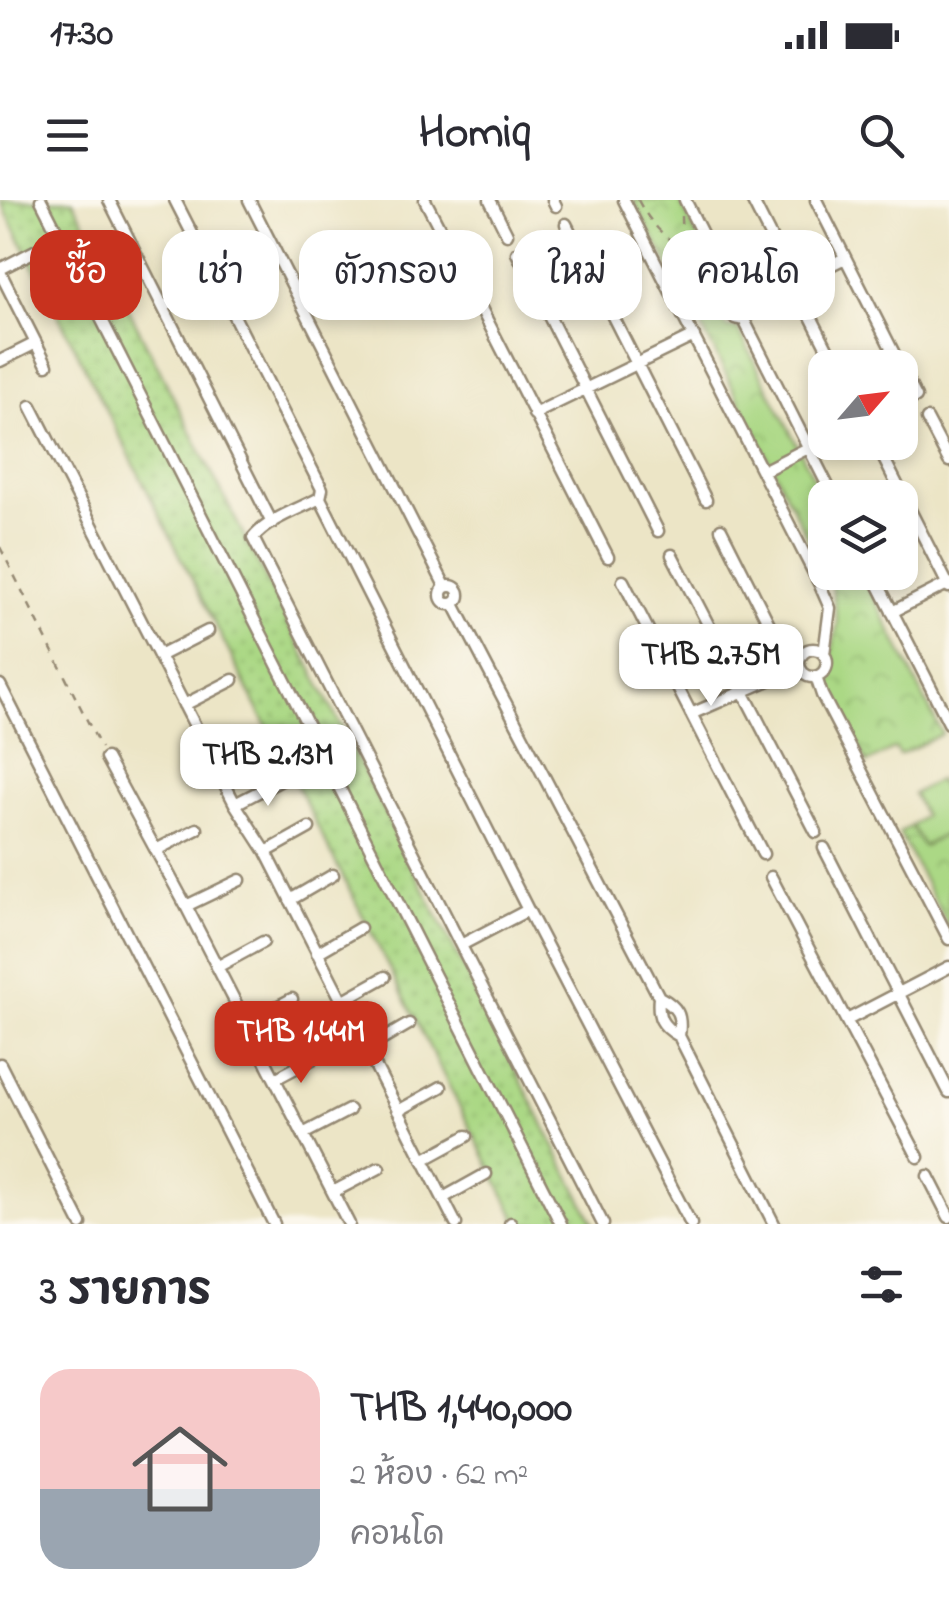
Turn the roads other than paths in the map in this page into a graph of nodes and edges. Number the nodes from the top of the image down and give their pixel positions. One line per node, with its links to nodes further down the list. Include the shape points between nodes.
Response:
1 (41, 200): 12 (street)
2 (109, 200): 23 (street)
3 (176, 200): 13 (street)
4 (249, 200): 125 (street, via 445,586 458,590 454,604 659,997 658,1012 680,1036)
5 (426, 200): 14 (street)
6 (490, 200): 17 (street)
7 (624, 200): 31 (street)
8 (685, 200): 15 (street)
9 (752, 200): 16 (street)
10 (816, 200): 19 (street)
11 (566, 224): 36 (street)
12 (56, 230)
13 (191, 230)
14 (441, 230)
15 (700, 230)
16 (767, 230)
17 (507, 234)
18 (30, 254): 21 (street)
19 (844, 258): 20 (street); 34 (street)
20 (835, 262)
21 (0, 271): 22 (street)
22 (4, 292): 32 (street)
23 (162, 306)
24 (102, 320): 122 (street)
25 (169, 320): 48 (street)
26 (236, 320): 46 (street, via 322,489)
27 (487, 320): 40 (street)
28 (551, 320): 38 (street)
29 (744, 320): 42 (street)
30 (813, 320): 33 (street)
31 (694, 336): 36 (street); 45 (street)
32 (36, 342): 35 (street); 37 (street)
33 (828, 350)
34 (892, 350)
35 (0, 361)
36 (636, 364): 38 (street); 47 (street)
37 (47, 365)
38 (586, 389): 40 (street); 50 (street)
39 (30, 406): 59 (street)
40 (534, 414): 52 (street)
41 (928, 418): 44 (street)
42 (808, 448): 45 (street)
43 (884, 460): 54 (street)
44 (949, 461)
45 (762, 471): 58 (street, via 830,608)
46 (320, 498): 48 (street); 85 (street)
47 (706, 500)
48 (272, 524): 89 (street, via 254,538)
49 (721, 530): 60 (street, via 771,628)
50 (658, 531)
51 (672, 555): 64 (street)
52 (608, 556)
53 (623, 581): 66 (street)
54 (948, 584): 56 (street)
55 (881, 590): 56 (street)
56 (892, 612): 67 (street)
57 (208, 631): 59 (street)
58 (824, 654): 60 (street, via 808,650); 61 (street, via 827,662)
59 (159, 656): 65 (street)
60 (800, 662): 61 (street, via 802,673); 64 (street)
61 (816, 677): 87 (street)
62 (233, 680): 65 (street)
63 (0, 685): 119 (street)
64 (743, 690): 66 (street); 75 (street)
65 (184, 705): 69 (street)
66 (691, 714): 79 (street)
67 (949, 723)
68 (258, 730): 69 (street)
69 (210, 755): 72 (street)
70 (106, 758): 77 (street)
71 (284, 779): 72 (street)
72 (234, 804): 78 (street)
73 (309, 828): 78 (street)
74 (197, 829): 77 (street)
75 (816, 832)
76 (824, 848): 94 (street)
77 (156, 850): 84 (street)
78 (266, 852): 83 (street)
79 (763, 854)
80 (333, 876): 83 (street)
81 (771, 877): 97 (street)
82 (240, 880): 84 (street)
83 (290, 900): 90 (street)
84 (186, 906): 91 (street)
85 (528, 910): 89 (street); 124 (street)
86 (360, 928): 90 (street)
87 (949, 940)
88 (262, 942): 91 (street)
89 (460, 945): 123 (street)
90 (317, 952): 96 (street)
91 (217, 967): 98 (street)
92 (949, 967): 94 (street)
93 (385, 977): 96 (street)
94 (898, 993): 97 (street); 105 (street)
95 (292, 999): 98 (street)
96 (342, 1001): 100 (street)
97 (848, 1020): 110 (street)
98 (246, 1023): 103 (street)
99 (410, 1024): 100 (street)
100 (366, 1048): 107 (street)
101 (320, 1055): 103 (street)
102 (0, 1064): 118 (street)
103 (275, 1079): 108 (street)
104 (442, 1087): 107 (street)
105 (949, 1092)
106 (348, 1110): 108 (street)
107 (398, 1111): 111 (street)
108 (303, 1134): 115 (street)
109 (467, 1136): 111 (street)
110 (918, 1157)
111 (424, 1160): 116 (street)
112 (378, 1168): 115 (street)
113 (486, 1174): 116 (street)
114 (928, 1176): 117 (street)
115 (333, 1192): 120 (street)
116 (443, 1198): 121 (street)
117 (949, 1217)
118 (82, 1224)
119 (274, 1224)
120 (349, 1224)
121 (456, 1224)
122 (561, 1224)
123 (603, 1224)
124 (691, 1224)
125 (774, 1224)

